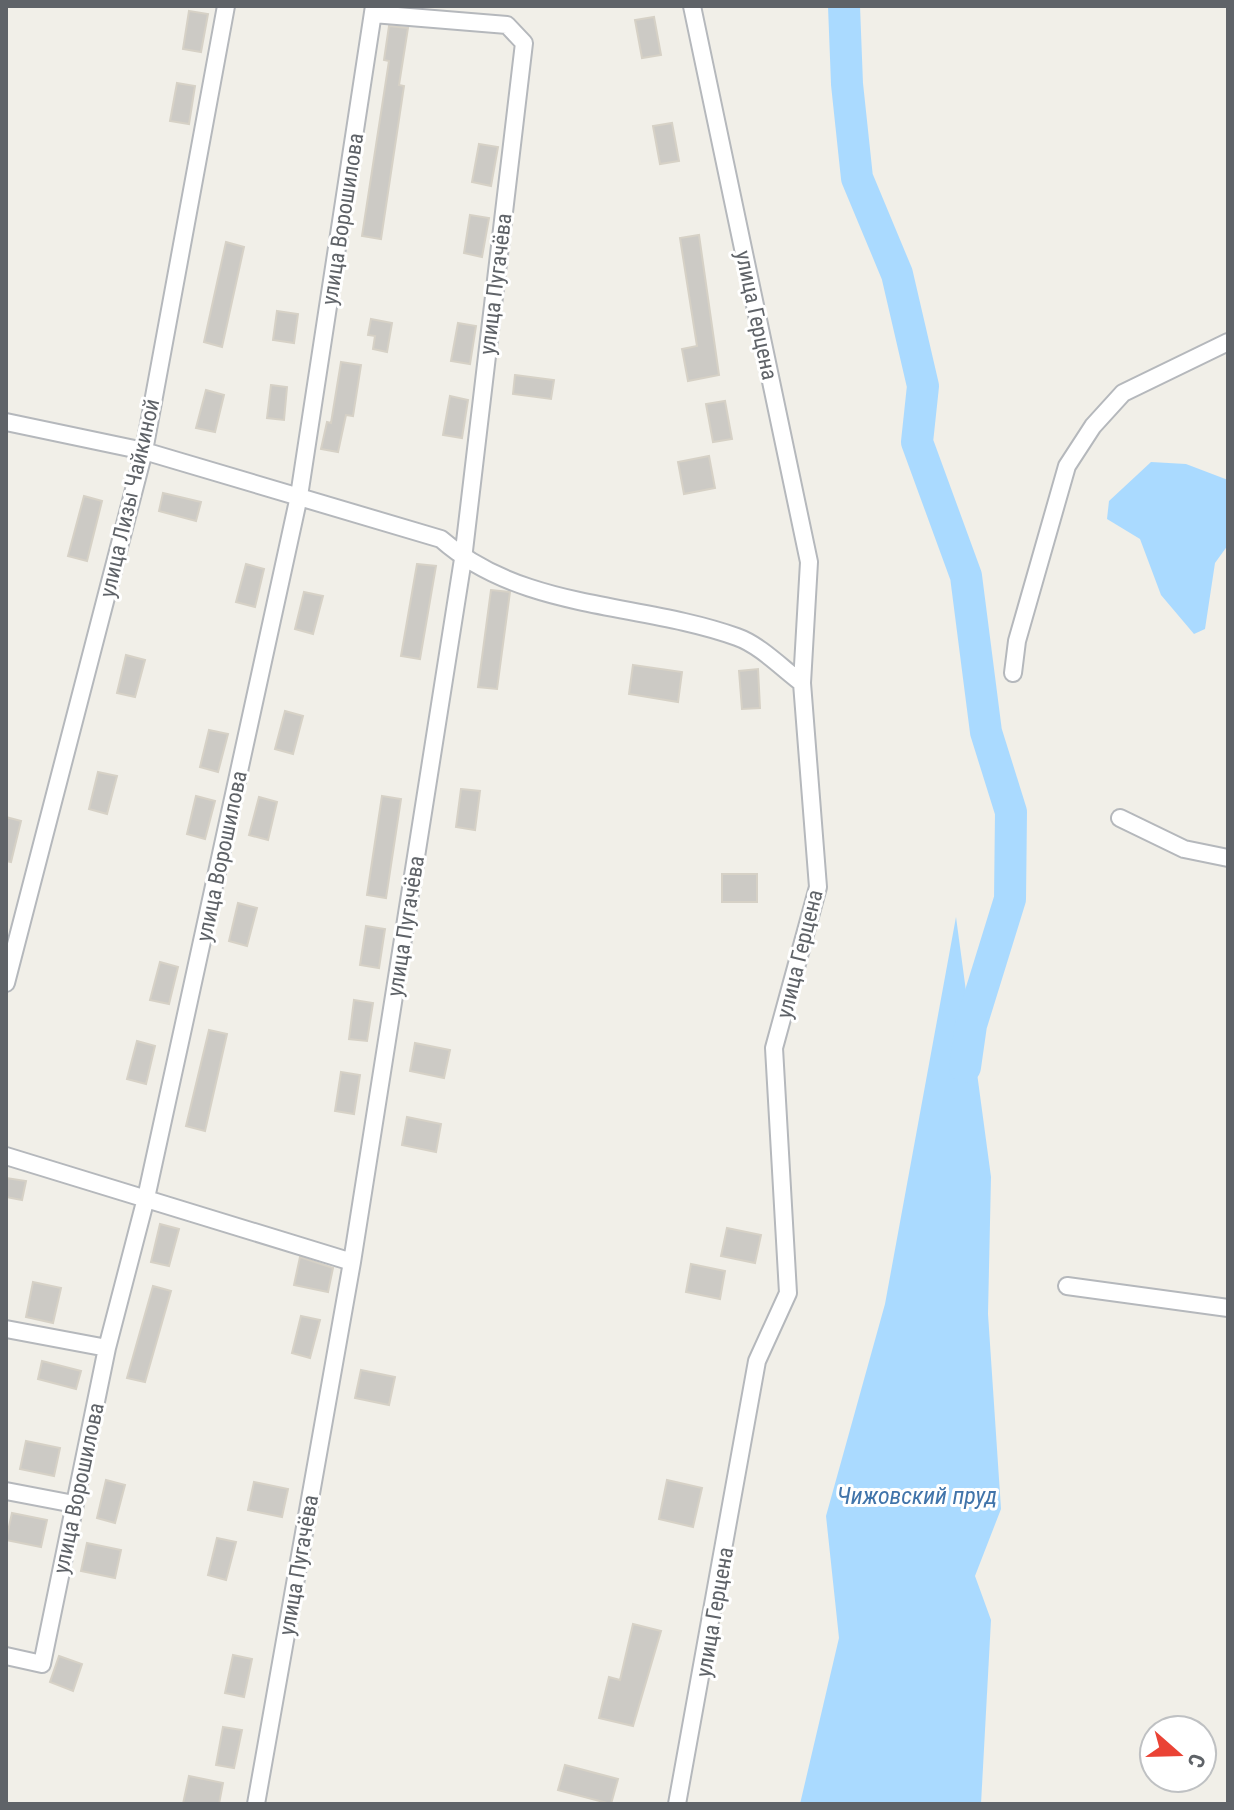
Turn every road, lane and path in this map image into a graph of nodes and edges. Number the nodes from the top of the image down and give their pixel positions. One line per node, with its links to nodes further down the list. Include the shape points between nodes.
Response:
1 (226, 6): 6 (street, улица Лизы Чайкиной)
2 (692, 6): 10 (street, улица Герцена, via 809,562)
3 (374, 10): 7 (street, улица Ворошилова); 8 (street, улица Пугачёва, via 507,25 524,43)
4 (1228, 342): 9 (street, via 1123,393 1067,466 1017,641)
5 (6, 422): 6 (street)
6 (144, 451): 7 (street); 13 (street, улица Лизы Чайкиной)
7 (299, 496): 8 (street, via 441,539); 15 (street, улица Ворошилова)
8 (463, 559): 10 (street, via 535,590 740,637); 16 (street, улица Пугачёва)
9 (1013, 673)
10 (802, 683): 25 (street, улица Герцена, via 818,887 774,1048 788,1293 757,1361)
11 (1120, 818): 12 (street, via 1184,849)
12 (1228, 858)
13 (6, 983)
14 (6, 1156): 15 (street)
15 (146, 1198): 16 (street); 20 (street, улица Ворошилова)
16 (352, 1262): 24 (street, улица Пугачёва)
17 (1067, 1286): 18 (street)
18 (1228, 1308)
19 (6, 1329): 20 (street)
20 (107, 1348): 22 (street, улица Ворошилова)
21 (6, 1491): 22 (street)
22 (74, 1504): 23 (street, улица Ворошилова, via 42,1664)
23 (6, 1656)
24 (256, 1804)
25 (677, 1804)

